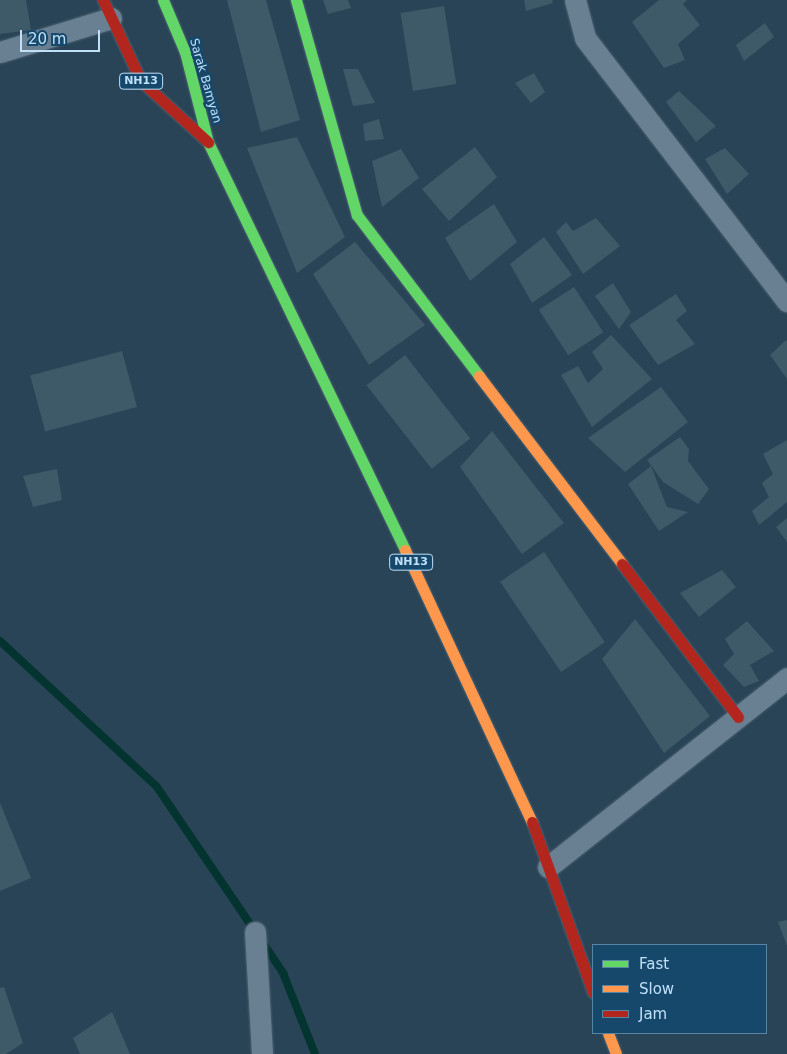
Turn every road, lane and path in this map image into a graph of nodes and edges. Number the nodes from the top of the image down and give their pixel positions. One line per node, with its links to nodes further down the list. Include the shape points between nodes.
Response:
1 (163, 0): 6 (main road, Sarak Bamyan / NH13, via 186,52)
2 (296, 0): 9 (main road, via 357,215)
3 (575, 0): 7 (street, via 585,38)
4 (107, 9): 5 (street); 6 (main road, NH13, via 141,81)
5 (0, 52)
6 (208, 142): 10 (main road, NH13, via 357,447 527,809)
7 (787, 301)
8 (787, 678): 9 (street)
9 (738, 717): 10 (street)
10 (548, 867): 12 (main road, NH13)
11 (255, 932): 14 (street)
12 (592, 989)
13 (608, 1034): 15 (main road)
14 (262, 1054)
15 (616, 1054)

